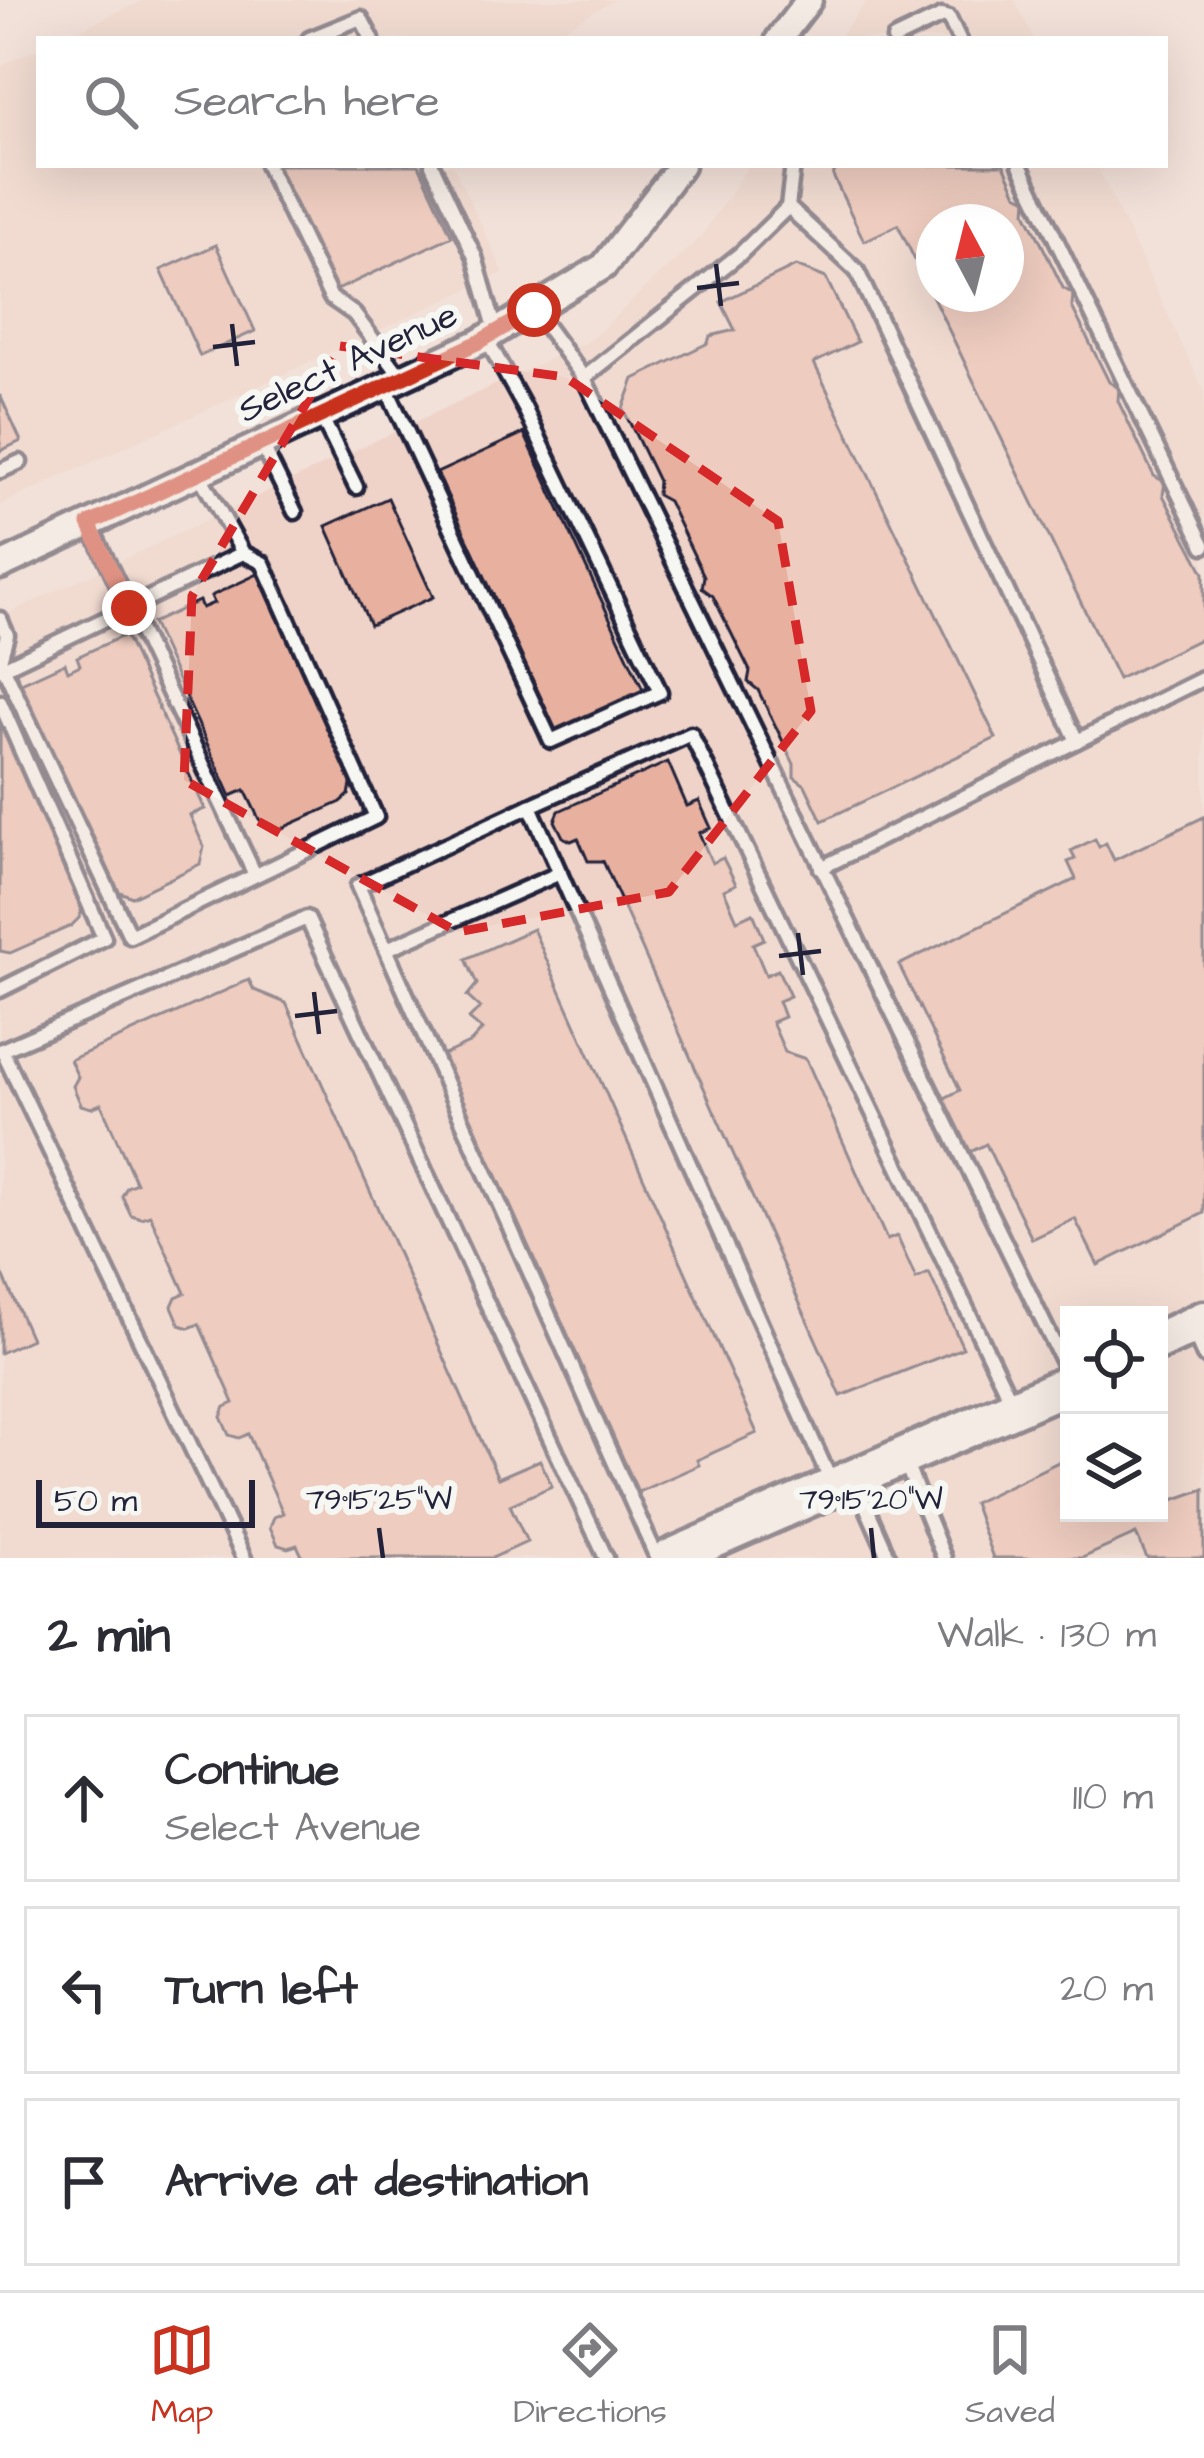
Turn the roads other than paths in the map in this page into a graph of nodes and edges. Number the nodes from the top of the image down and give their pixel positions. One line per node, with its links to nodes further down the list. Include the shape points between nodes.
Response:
1 (809, 0): 4 (street)
2 (316, 36): 3 (lane, via 362,17)
3 (371, 36)
4 (781, 36)
5 (900, 36): 6 (lane, via 942,16)
6 (958, 36)
7 (268, 168): 16 (lane, via 331,298 354,314)
8 (433, 168): 14 (lane, via 476,257)
9 (679, 168): 13 (street, Select Avenue, via 604,266)
10 (793, 168): 12 (lane)
11 (1021, 168): 25 (lane)
12 (788, 207): 15 (lane); 33 (lane, via 857,271)
13 (534, 310): 14 (street, Select Avenue); 15 (lane)
14 (491, 335): 16 (street, Select Avenue); 16 (lane, via 660,692 551,741)
15 (584, 378): 35 (lane)
16 (394, 382): 17 (street, Select Avenue)
17 (321, 416): 18 (street, Select Avenue); 22 (lane)
18 (261, 444): 21 (street, Select Avenue); 23 (lane)
19 (20, 462): 20 (lane)
20 (0, 471)
21 (199, 473): 24 (street, Select Avenue); 26 (lane)
22 (356, 487)
23 (295, 512)
24 (89, 524): 27 (street, Select Avenue); 28 (lane)
25 (1204, 546)
26 (243, 553): 28 (lane); 37 (lane, via 263,563 376,817)
27 (0, 566)
28 (129, 608): 30 (lane); 37 (lane)
29 (0, 620): 30 (lane, via 8,635)
30 (1, 664): 37 (lane, via 130,936)
31 (1204, 679): 33 (lane)
32 (0, 702): 39 (lane, via 104,938)
33 (1077, 741): 35 (lane)
34 (530, 806): 36 (lane); 38 (lane, via 358,886); 42 (lane, via 691,734)
35 (821, 868): 40 (lane)
36 (560, 873): 38 (lane); 44 (lane)
37 (255, 875)
38 (387, 949): 47 (lane)
39 (0, 990)
40 (1060, 1360)
41 (1060, 1384): 42 (street)
42 (1015, 1410): 43 (street)
43 (903, 1458): 44 (street); 50 (lane)
44 (843, 1483): 48 (street); 49 (lane)
45 (244, 1558): 46 (lane, via 2,1050 308,918)
46 (606, 1558)
47 (657, 1558)
48 (671, 1558)
49 (889, 1558)
50 (944, 1558)

